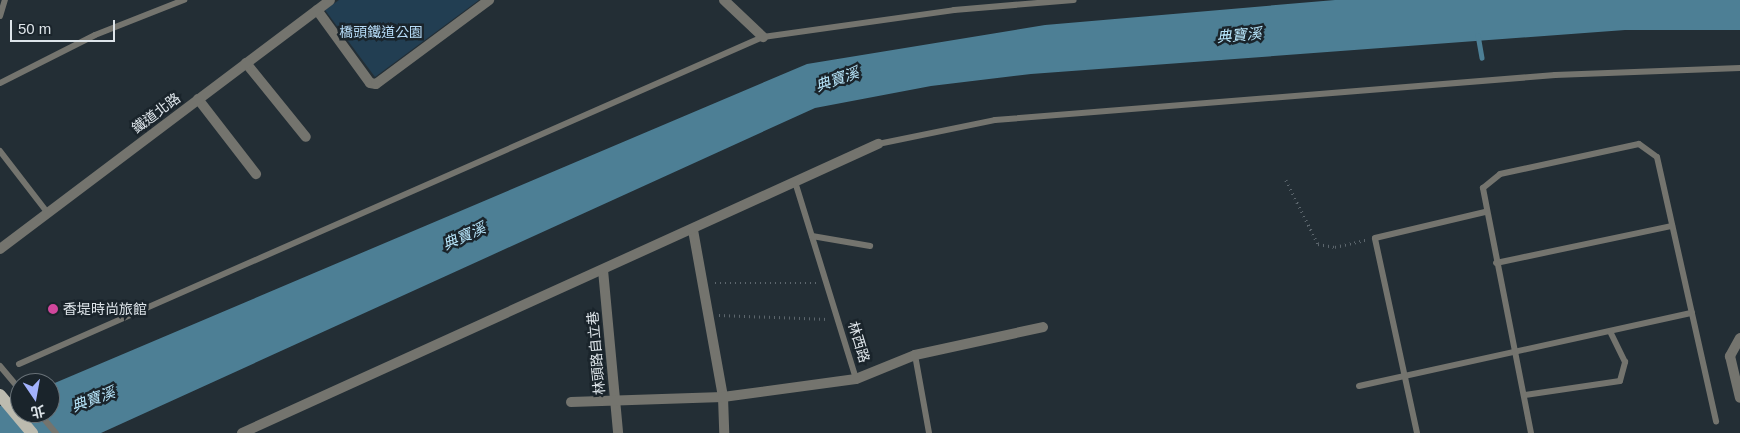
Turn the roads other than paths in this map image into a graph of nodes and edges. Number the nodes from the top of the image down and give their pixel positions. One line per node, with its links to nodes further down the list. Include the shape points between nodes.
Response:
1 (6, 0): 9 (lane)
2 (184, 0): 7 (lane)
3 (330, 0): 8 (street, 鐵道北路)
4 (489, 0): 8 (street, via 376,84 370,83)
5 (724, 0): 10 (street)
6 (1074, 0): 10 (lane, via 954,10)
7 (168, 3): 13 (lane)
8 (317, 10): 11 (street, 鐵道北路)
9 (0, 15)
10 (763, 38): 35 (lane)
11 (246, 63): 14 (street, 鐵道北路); 15 (street)
12 (1740, 68): 16 (lane, via 1554,75 995,120)
13 (0, 83)
14 (198, 99): 18 (street); 20 (street, 鐵道北路)
15 (306, 138)
16 (878, 144): 19 (street)
17 (0, 151): 20 (lane)
18 (256, 174)
19 (796, 185): 23 (street); 24 (lane, 林西路)
20 (48, 212): 26 (street, 鐵道北路)
21 (1485, 212): 22 (lane, via 1483,188 1500,174 1639,144 1657,157); 27 (lane); 37 (lane, via 1375,238)
22 (1672, 226): 27 (lane); 29 (lane)
23 (694, 230): 28 (street); 43 (street)
24 (812, 236): 25 (lane); 39 (lane, 林西路)
25 (870, 246)
26 (0, 249)
27 (1496, 263): 33 (lane)
28 (603, 270): 44 (street, 林頭路自立巷); 51 (street)
29 (1692, 313): 31 (lane); 47 (lane)
30 (1043, 327): 34 (street)
31 (1610, 331): 33 (lane); 42 (lane, via 1625,362 1620,381)
32 (1740, 338): 45 (street, via 1730,356)
33 (1516, 352): 37 (lane); 42 (lane)
34 (915, 355): 39 (street); 54 (lane)
35 (18, 364)
36 (2, 368): 38 (lane)
37 (1406, 376): 40 (lane); 55 (lane)
38 (10, 378)
39 (856, 380): 43 (street, 林西路)
40 (1359, 386)
41 (0, 395): 49 (main road)
42 (1525, 395): 56 (lane)
43 (723, 397): 44 (street, 林西路); 53 (street)
44 (614, 398): 46 (street, 林西路); 52 (street, 林頭路自立巷)
45 (1740, 398)
46 (571, 402)
47 (1716, 422)
48 (48, 423): 50 (lane)
49 (32, 433)
50 (56, 433)
51 (242, 433)
52 (618, 433)
53 (724, 433)
54 (929, 433)
55 (1417, 433)
56 (1531, 433)

